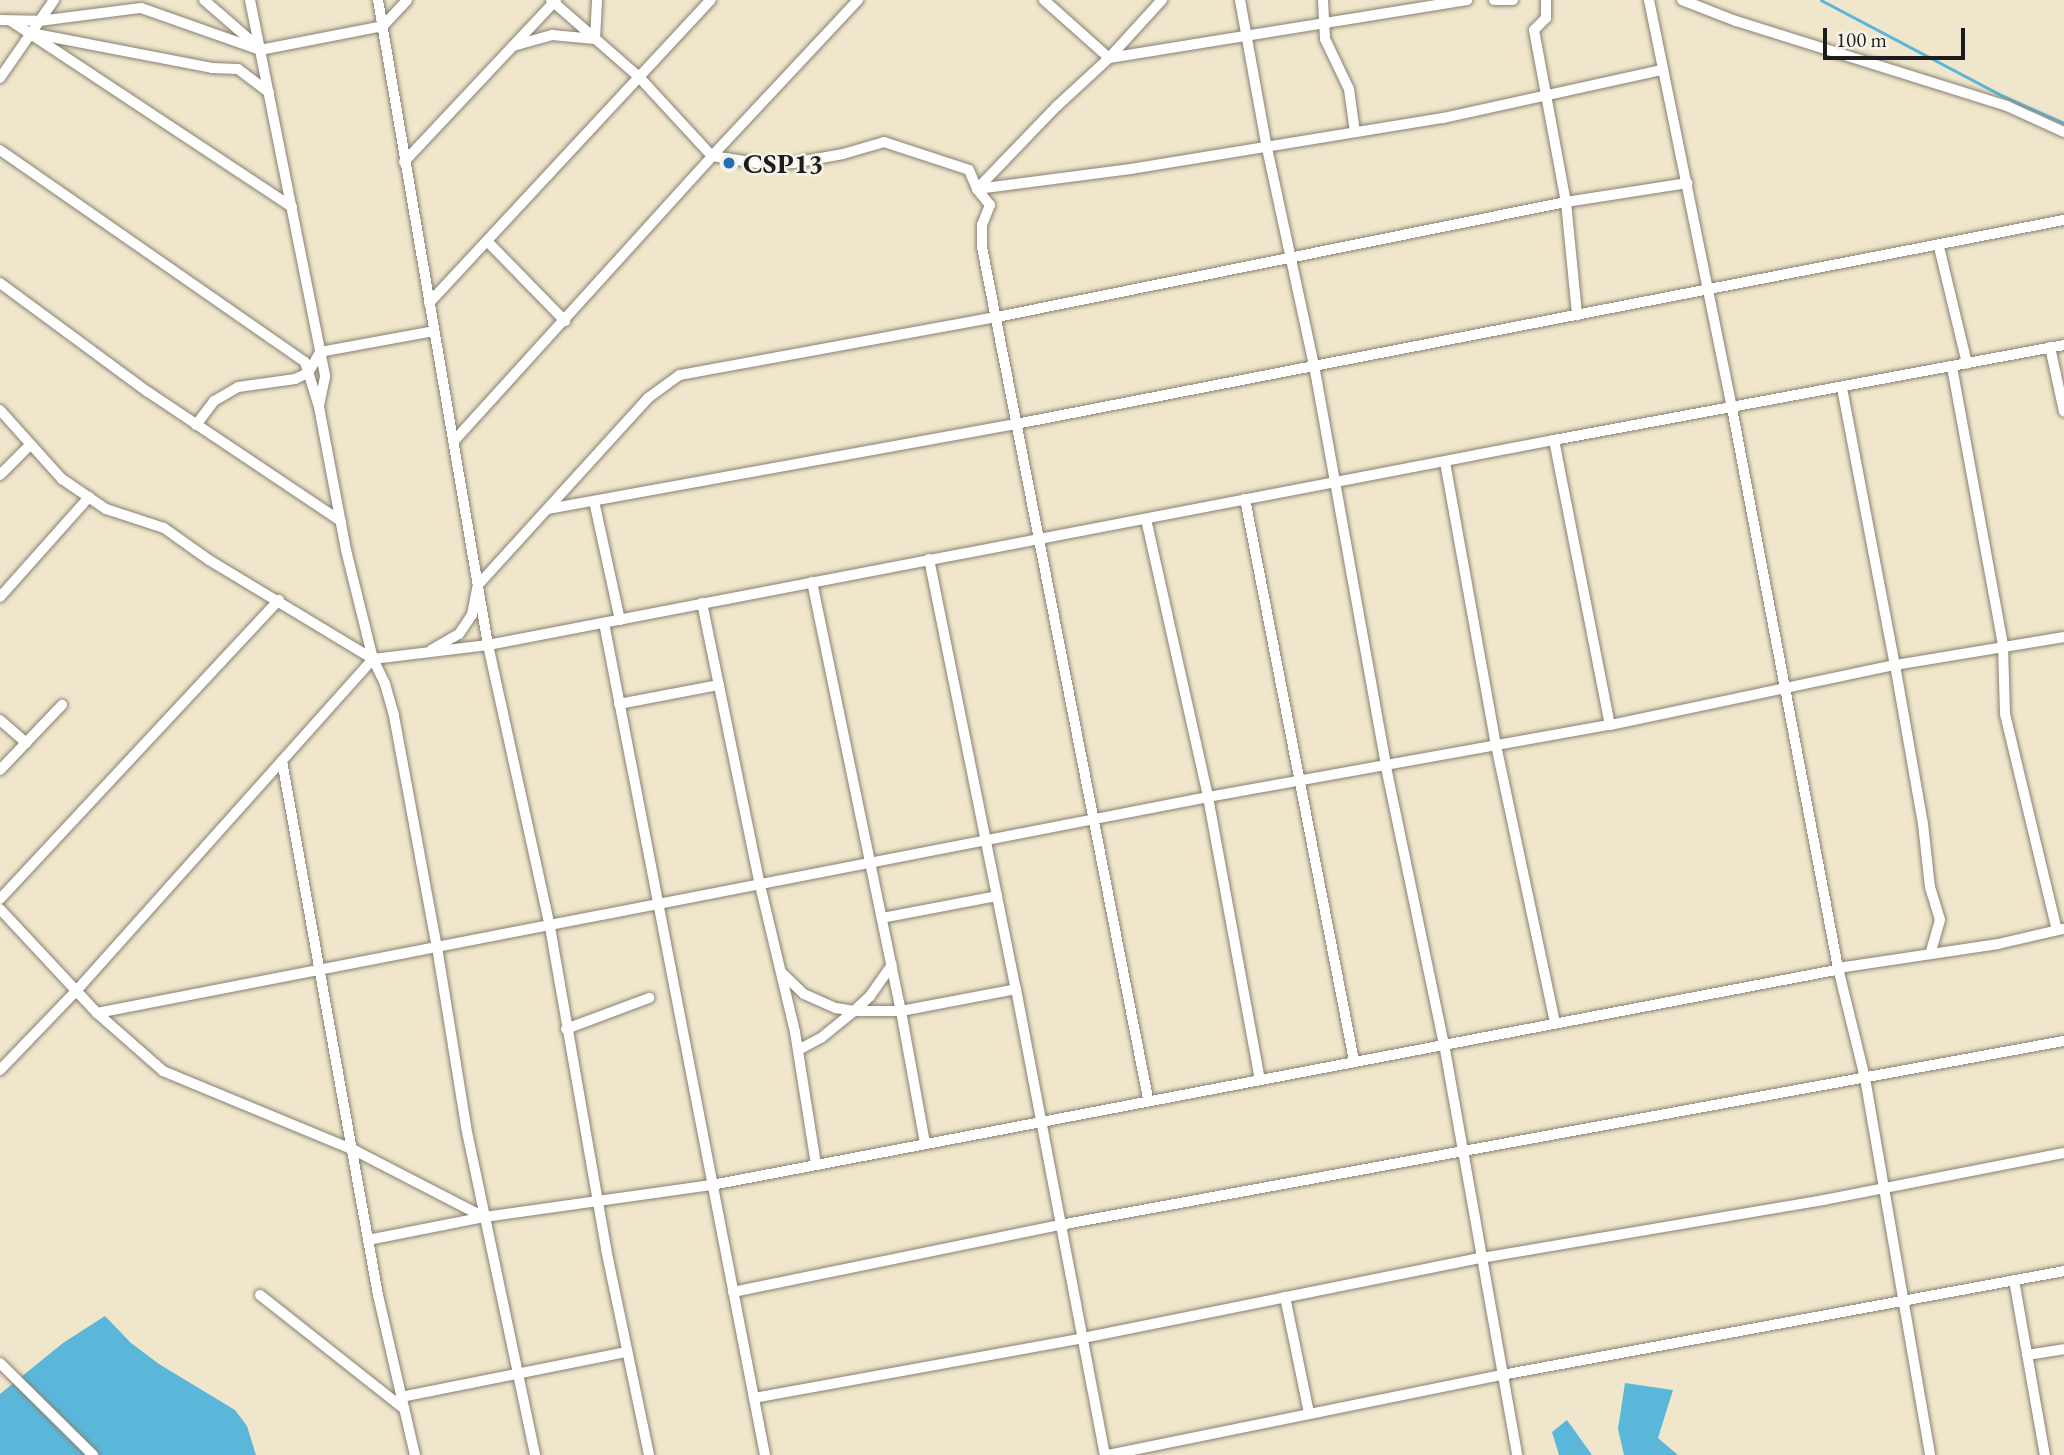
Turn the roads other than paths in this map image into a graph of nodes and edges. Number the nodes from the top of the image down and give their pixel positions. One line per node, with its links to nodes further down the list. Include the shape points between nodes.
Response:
1 (54, 0): 23 (street)
2 (204, 0): 30 (street)
3 (250, 0): 30 (street)
4 (378, 0): 25 (street)
5 (407, 0): 25 (street)
6 (597, 0): 28 (street)
7 (711, 0): 33 (street)
8 (858, 0): 41 (street)
9 (1044, 0): 31 (street)
10 (1162, 0): 31 (street)
11 (1240, 0): 27 (street)
12 (1323, 0): 24 (street)
13 (1467, 0): 24 (street)
14 (1494, 0): 15 (street)
15 (1513, 0)
16 (1546, 0): 36 (street, via 1546,18 1534,30)
17 (1649, 0): 32 (street)
18 (1682, 0): 38 (street, via 2007,106)
19 (553, 1): 28 (street); 29 (street)
20 (0, 14): 22 (street)
21 (0, 20): 22 (street)
22 (12, 21): 23 (street); 26 (street)
23 (39, 21): 26 (street); 30 (street, via 141,8)
24 (1322, 23): 27 (street); 37 (street, via 1349,89)
25 (383, 26): 30 (street); 42 (street)
26 (30, 33): 34 (street); 35 (street, via 238,69); 46 (street)
27 (1247, 36): 31 (street); 39 (street)
28 (595, 39): 29 (street, via 552,36); 33 (street)
29 (513, 46): 42 (street)
30 (260, 50): 35 (street)
31 (1109, 58): 44 (street)
32 (1662, 70): 36 (street); 43 (street)
33 (639, 77): 41 (street); 48 (street)
34 (0, 79)
35 (269, 92): 46 (street)
36 (1545, 95): 37 (street); 45 (street)
37 (1355, 132): 39 (street)
38 (2064, 132)
39 (1267, 148): 44 (street); 50 (street)
40 (0, 149): 64 (street, via 282,345 305,362)
41 (712, 156): 44 (street, via 763,164 793,163 884,142 969,170); 56 (street)
42 (404, 162): 53 (street)
43 (1688, 184): 45 (street); 52 (street)
44 (977, 189): 55 (street, via 990,205 982,225 982,247)
45 (1566, 202): 50 (street); 54 (street)
46 (292, 206): 60 (street)
47 (2064, 220): 49 (street)
48 (487, 241): 53 (street); 56 (street)
49 (1939, 247): 52 (street); 61 (street)
50 (1291, 256): 55 (street); 62 (street)
51 (0, 283): 71 (street)
52 (1707, 291): 54 (street); 67 (street)
53 (429, 303): 57 (street)
54 (1577, 315): 62 (street)
55 (997, 317): 70 (street); 81 (street, via 680,375 648,398)
56 (565, 321): 73 (street)
57 (434, 331): 60 (street); 73 (street)
58 (2064, 345): 59 (street)
59 (2050, 347): 61 (street); 69 (street)
60 (320, 352): 64 (street); 66 (street, via 326,377)
61 (1968, 364): 63 (street)
62 (1314, 365): 70 (street); 77 (street)
63 (1951, 367): 65 (street); 95 (street)
64 (308, 373): 66 (street); 71 (street, via 238,387 214,401)
65 (1842, 388): 67 (street); 98 (street)
66 (319, 407): 83 (street)
67 (1732, 408): 72 (street); 100 (street)
68 (0, 410): 74 (street)
69 (2064, 412)
70 (1016, 424): 80 (street); 84 (street)
71 (196, 425): 83 (street)
72 (1554, 440): 75 (street); 104 (street)
73 (454, 441): 87 (street)
74 (29, 446): 76 (street); 78 (street, via 62,479)
75 (1445, 462): 77 (street); 106 (street)
76 (0, 475)
77 (1335, 482): 79 (street); 109 (street)
78 (89, 497): 88 (street); 89 (street, via 106,509 164,528)
79 (1245, 499): 82 (street); 110 (street)
80 (594, 501): 81 (street); 91 (street)
81 (548, 509): 87 (street)
82 (1146, 519): 84 (street); 111 (street)
83 (341, 521): 97 (street)
84 (1040, 540): 85 (street); 112 (street)
85 (929, 559): 86 (street); 113 (street)
86 (811, 582): 90 (street); 114 (street)
87 (478, 585): 94 (street); 96 (street, via 472,615 459,634)
88 (0, 597)
89 (279, 600): 97 (street); 117 (street)
90 (702, 603): 91 (street); 99 (street)
91 (620, 620): 92 (street)
92 (604, 623): 94 (street); 101 (street)
93 (2064, 637): 95 (street)
94 (488, 645): 96 (street); 121 (street)
95 (2003, 646): 98 (street); 122 (street, via 2005,714)
96 (428, 652): 97 (street)
97 (373, 659): 107 (street); 123 (street, via 394,716)
98 (1895, 665): 100 (street); 124 (street, via 1930,887 1940,920)
99 (719, 685): 101 (street); 115 (street)
100 (1784, 688): 104 (street); 127 (street)
101 (619, 704): 118 (street)
102 (62, 705): 105 (street)
103 (0, 720): 105 (street)
104 (1610, 725): 106 (street)
105 (26, 743): 108 (street)
106 (1496, 745): 109 (street); 135 (street)
107 (282, 761): 126 (street); 130 (street)
108 (2, 763)
109 (1386, 766): 110 (street); 138 (street)
110 (1298, 782): 111 (street); 140 (street)
111 (1208, 797): 112 (street); 143 (street)
112 (1096, 818): 113 (street); 144 (street)
113 (986, 840): 114 (street); 116 (street)
114 (870, 863): 115 (street); 120 (street)
115 (760, 885): 118 (street); 128 (street)
116 (997, 896): 120 (street); 129 (street)
117 (0, 899)
118 (657, 905): 121 (street); 151 (street)
119 (0, 909): 130 (street)
120 (882, 918): 125 (street)
121 (550, 927): 123 (street); 136 (street)
122 (2061, 929): 124 (street, via 1998,944)
123 (437, 947): 126 (street); 154 (street)
124 (1931, 952): 127 (street)
125 (892, 965): 132 (street); 133 (street)
126 (319, 968): 134 (street); 147 (street)
127 (1840, 968): 135 (street); 142 (street)
128 (780, 971): 132 (street, via 804,994); 139 (street)
129 (1016, 989): 133 (street); 145 (street)
130 (77, 990): 134 (street); 141 (street)
131 (649, 998): 136 (street)
132 (854, 1011): 133 (street); 139 (street)
133 (901, 1011): 146 (street)
134 (97, 1013): 147 (street, via 163,1071)
135 (1555, 1023): 138 (street)
136 (566, 1029): 153 (street)
137 (2064, 1041): 142 (street)
138 (1444, 1044): 140 (street); 148 (street)
139 (798, 1050): 150 (street)
140 (1354, 1061): 143 (street)
141 (0, 1070)
142 (1865, 1078): 148 (street); 152 (street)
143 (1260, 1079): 144 (street)
144 (1148, 1099): 145 (street)
145 (1041, 1120): 146 (street); 155 (street)
146 (925, 1143): 150 (street)
147 (354, 1150): 154 (street); 156 (street)
148 (1464, 1151): 155 (street); 157 (street)
149 (2064, 1153): 152 (street)
150 (816, 1164): 151 (street)
151 (712, 1185): 153 (street); 160 (street)
152 (1886, 1188): 157 (street); 163 (street)
153 (598, 1203): 154 (street); 166 (street)
154 (484, 1217): 156 (street); 169 (street)
155 (1060, 1226): 160 (street); 164 (street)
156 (368, 1240): 171 (street)
157 (1481, 1258): 162 (street); 170 (street)
158 (2064, 1271): 159 (street)
159 (2014, 1280): 163 (street); 167 (street)
160 (733, 1292): 172 (street)
161 (260, 1295): 173 (street)
162 (1285, 1297): 164 (street); 174 (street)
163 (1904, 1303): 170 (street); 183 (street)
164 (1083, 1338): 172 (street); 181 (street)
165 (2064, 1349): 167 (street)
166 (626, 1352): 169 (street); 179 (street)
167 (2027, 1355): 184 (street)
168 (0, 1363): 176 (street)
169 (517, 1374): 171 (street); 178 (street)
170 (1502, 1375): 174 (street); 182 (street)
171 (401, 1397): 173 (street)
172 (754, 1398): 180 (street)
173 (404, 1409): 175 (street)
174 (1309, 1413): 181 (street)
175 (414, 1450): 177 (street)
176 (93, 1455)
177 (423, 1455)
178 (535, 1455)
179 (649, 1455)
180 (765, 1455)
181 (1107, 1455)
182 (1517, 1455)
183 (1930, 1455)
184 (2045, 1455)

